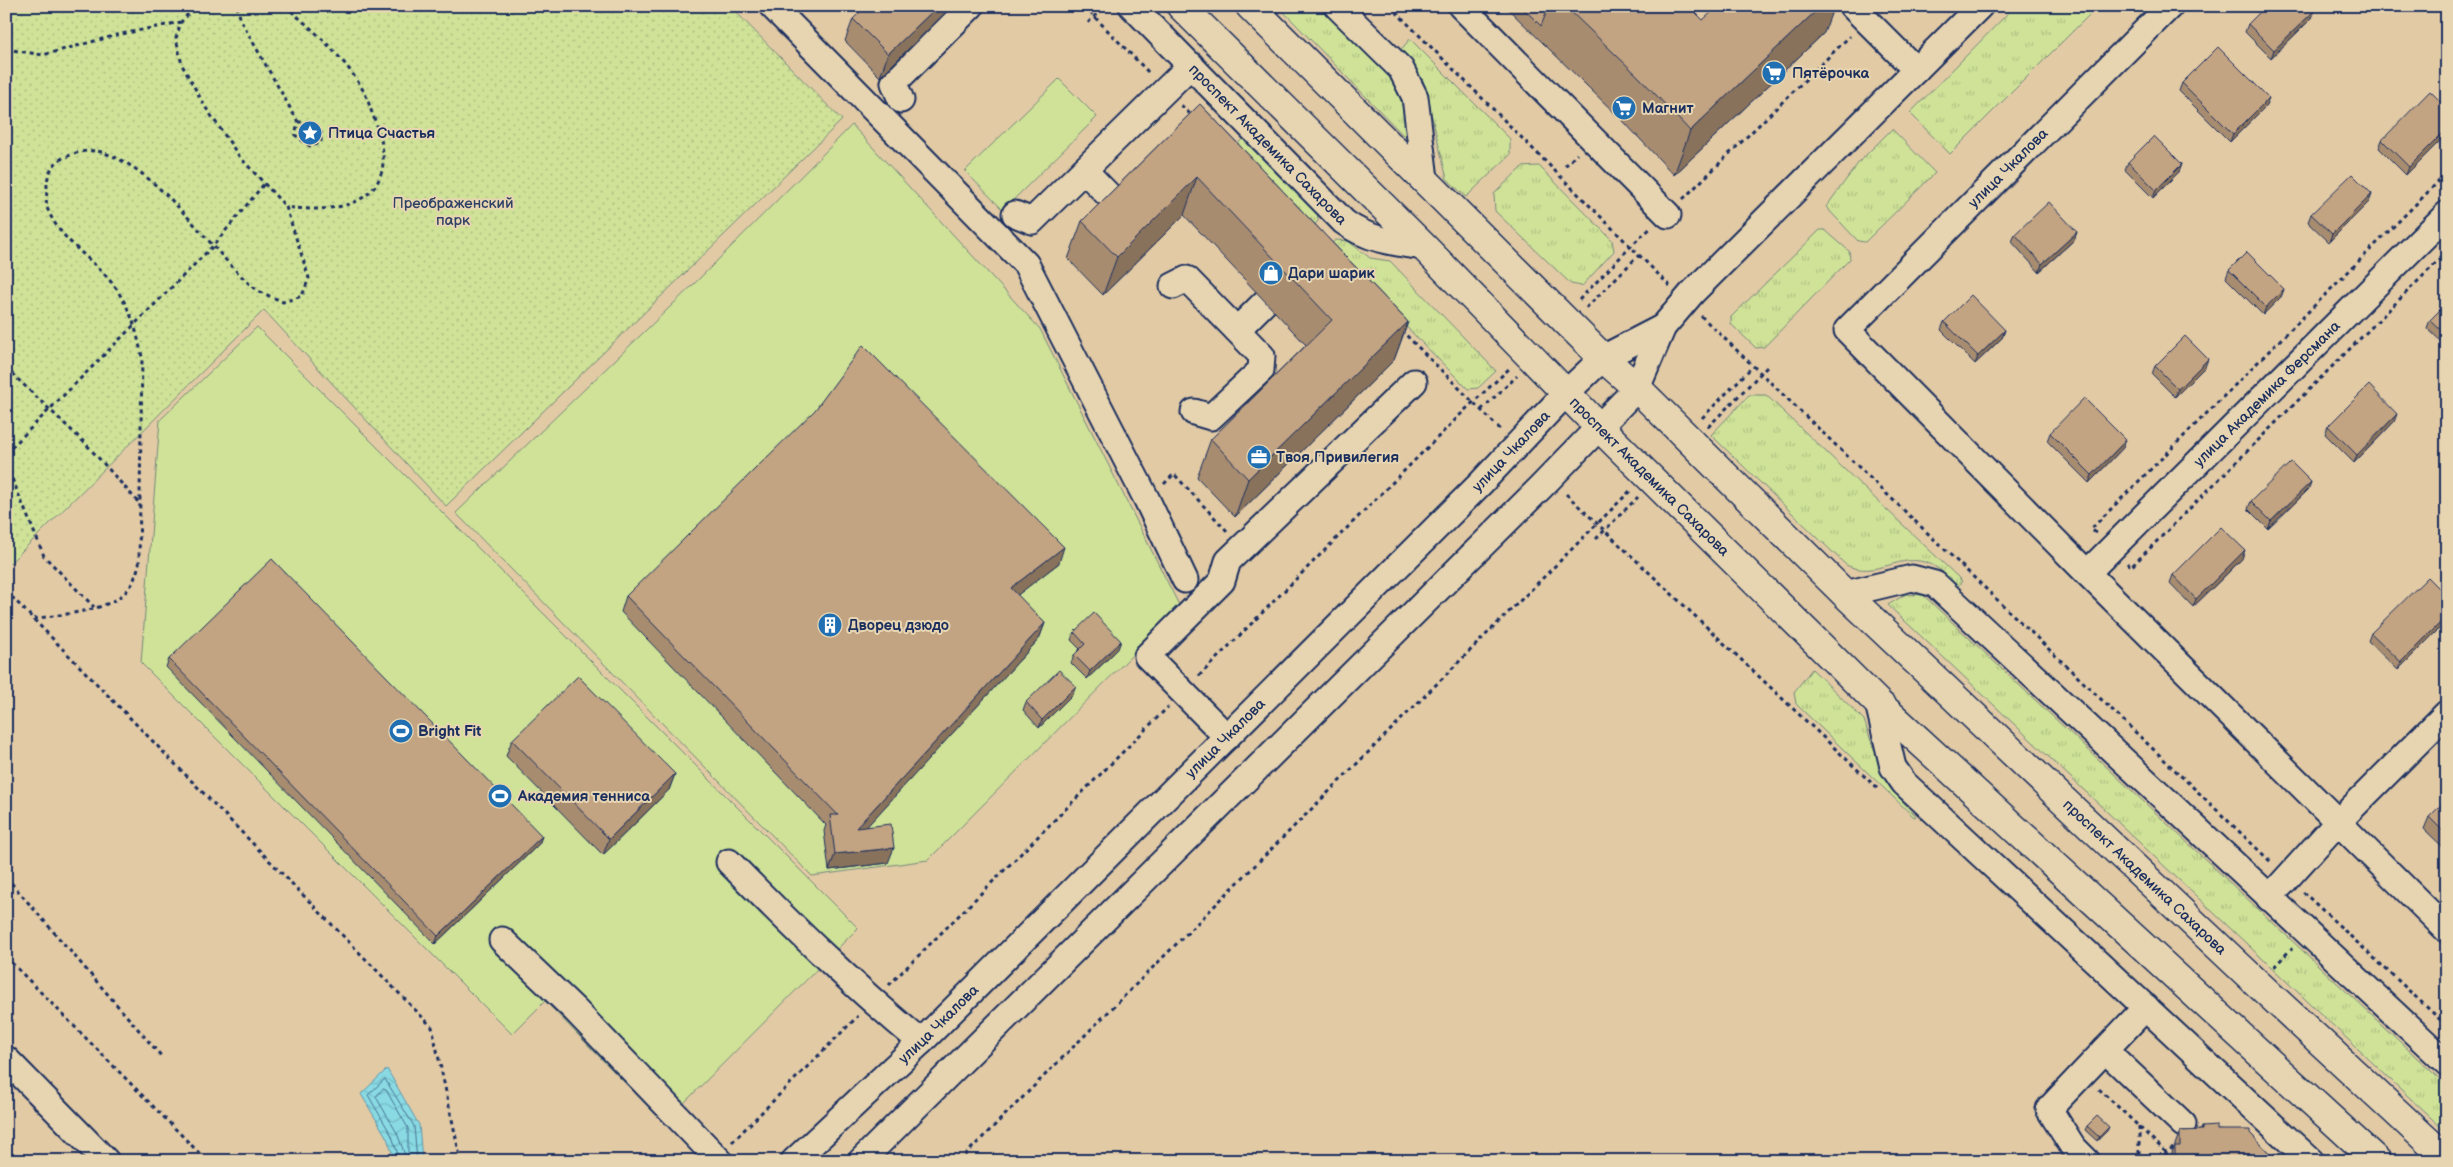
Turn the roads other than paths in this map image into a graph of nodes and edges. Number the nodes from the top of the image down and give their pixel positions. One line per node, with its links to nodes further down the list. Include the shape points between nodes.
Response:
1 (772, 6): 34 (street, via 1026,264 1148,500)
2 (971, 6): 13 (street, via 894,83)
3 (1132, 6): 11 (street, проспект Академика Сахарова)
4 (1181, 6): 22 (main road, проспект Академика Сахарова)
5 (1250, 6): 15 (main road, проспект Академика Сахарова)
6 (1337, 6): 15 (street, via 1401,69 1415,97)
7 (1980, 6): 12 (street, улица Чкалова)
8 (2170, 6): 33 (street, улица Чкалова, via 1847,330)
9 (1469, 9): 19 (street)
10 (1859, 13): 12 (street)
11 (1191, 65): 14 (street); 20 (street, проспект Академика Сахарова)
12 (1916, 70): 25 (street, улица Чкалова, via 1685,301)
13 (901, 100)
14 (1084, 170): 16 (street); 17 (street, via 1032,221)
15 (1426, 179): 27 (main road, проспект Академика Сахарова)
16 (1120, 207)
17 (1015, 214)
18 (2447, 214): 33 (street, улица Академика Ферсмана)
19 (1668, 215)
20 (1344, 222): 21 (street); 22 (street, проспект Академика Сахарова, via 1377,240)
21 (1326, 241)
22 (1424, 247): 30 (main road, проспект Академика Сахарова)
23 (1173, 286): 26 (street, via 1187,279)
24 (1266, 302): 26 (street)
25 (1663, 327): 27 (street, улица Чкалова); 29 (street, улица Чкалова)
26 (1237, 330): 31 (street, via 1262,356 1261,370 1211,417)
27 (1603, 358): 29 (main road, проспект Академика Сахарова); 30 (street, улица Чкалова)
28 (1414, 382): 38 (street, via 1228,561 1222,581 1146,656)
29 (1637, 388): 32 (street, улица Чкалова); 35 (main road, проспект Академика Сахарова)
30 (1567, 392): 32 (main road, проспект Академика Сахарова); 38 (street, улица Чкалова)
31 (1194, 412)
32 (1599, 427): 36 (main road, проспект Академика Сахарова); 55 (street, улица Чкалова)
33 (2087, 573): 39 (street)
34 (1185, 580)
35 (1845, 594): 41 (street, via 1912,578 1935,584); 52 (main road, проспект Академика Сахарова)
36 (1878, 703): 44 (street, via 1893,767 1904,783); 57 (main road, проспект Академика Сахарова)
37 (2447, 714): 39 (street)
38 (1227, 737): 45 (street, улица Чкалова)
39 (2337, 823): 41 (street); 42 (street)
40 (729, 862): 45 (street, via 872,1002)
41 (2269, 898): 48 (street)
42 (2447, 930)
43 (502, 940): 51 (street, via 575,1010)
44 (2146, 1007): 46 (street); 56 (street)
45 (921, 1042): 54 (street, улица Чкалова)
46 (2105, 1050): 49 (street); 50 (street, via 2049,1109)
47 (6, 1059): 53 (street)
48 (2447, 1062)
49 (2183, 1124)
50 (2078, 1156)
51 (718, 1159)
52 (2447, 1159)
53 (106, 1161)
54 (794, 1161)
55 (861, 1161)
56 (2311, 1161)
57 (2377, 1161)

